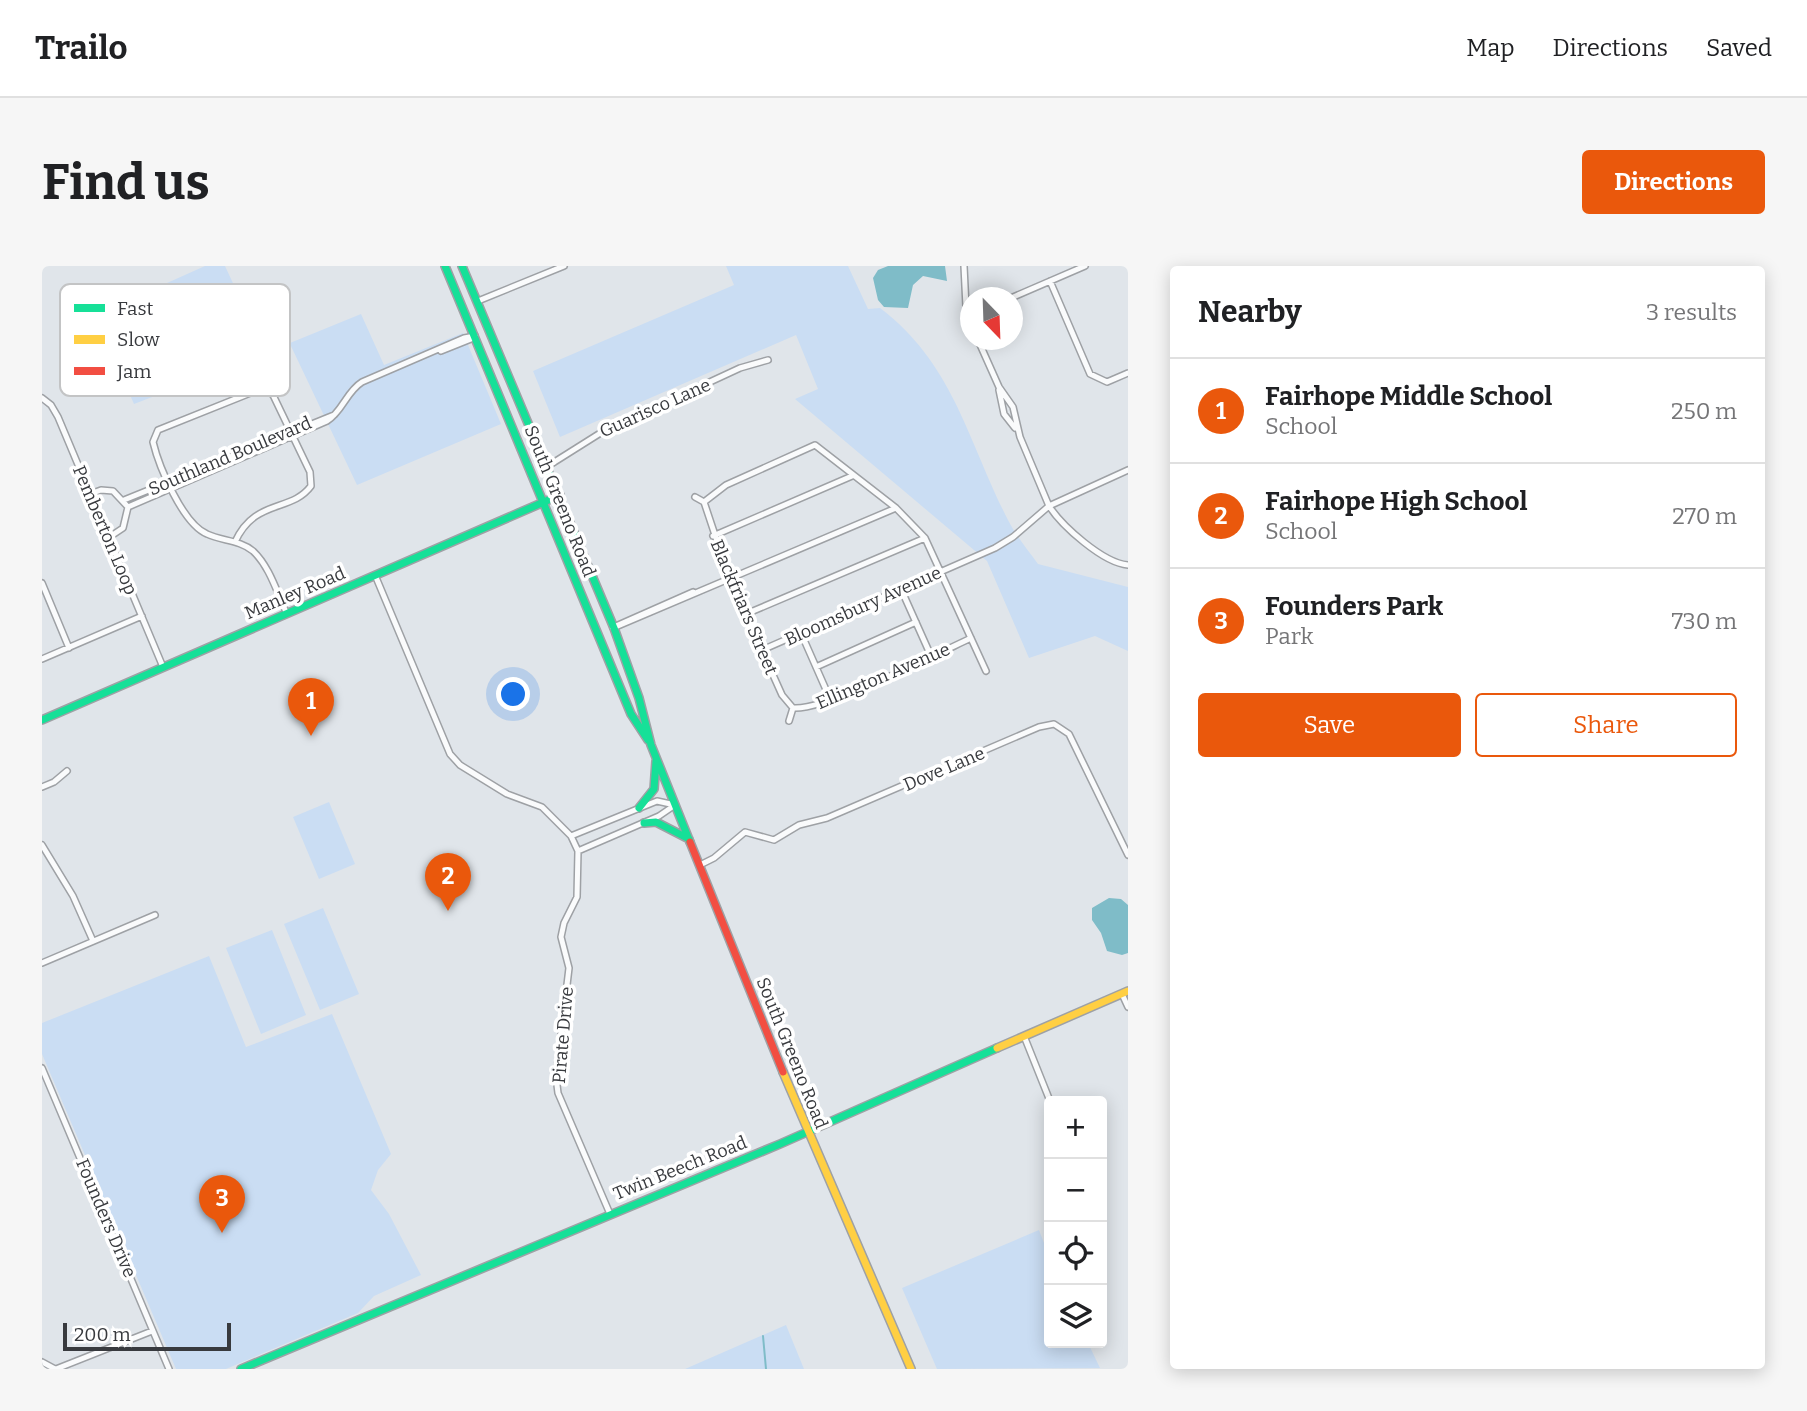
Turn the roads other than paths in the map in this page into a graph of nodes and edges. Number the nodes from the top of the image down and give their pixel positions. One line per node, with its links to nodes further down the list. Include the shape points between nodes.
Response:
1 (445, 266): 10 (main road, South Greeno Road)
2 (462, 266): 9 (main road, South Greeno Road)
3 (564, 266): 9 (street)
4 (964, 266): 7 (street)
5 (1085, 266): 6 (street)
6 (1050, 281): 8 (street); 13 (street, via 1090,374 1107,382)
7 (967, 287)
8 (1023, 293)
9 (478, 302): 20 (main road, South Greeno Road)
10 (475, 336): 18 (street, Southland Boulevard, via 362,382 337,415 327,415); 28 (main road, South Greeno Road)
11 (982, 350): 14 (street)
12 (768, 360): 20 (street, Guarisco Lane, via 740,368 602,432)
13 (1128, 373)
14 (999, 387): 19 (street, via 1013,407); 19 (street, via 1004,414)
15 (242, 396): 23 (street, via 156,433 153,442)
16 (274, 396): 18 (street)
17 (42, 398): 24 (street, Pemberton Loop, via 58,417)
18 (292, 433): 23 (street, Southland Boulevard); 36 (street, via 310,472 311,486 249,519)
19 (1020, 437): 30 (street)
20 (548, 467): 25 (main road, South Greeno Road)
21 (1128, 470): 30 (street, Bloomsbury Avenue)
22 (852, 476): 29 (street, via 816,445 726,485); 32 (street); 33 (street)
23 (171, 484): 27 (street, Southland Boulevard); 31 (street, Southland Boulevard); 36 (street, via 191,523 207,534)
24 (90, 494): 27 (street, via 107,489); 34 (street, Pemberton Loop)
25 (560, 495): 28 (main road, Manley Road); 47 (main road, South Greeno Road)
26 (695, 497): 29 (street)
27 (124, 500): 31 (street)
28 (544, 502): 39 (main road, Manley Road); 61 (main road, South Greeno Road, via 631,714)
29 (704, 502): 33 (street, Blackfriars Street)
30 (1049, 506): 37 (street, via 1069,531); 38 (street, Bloomsbury Avenue, via 1005,544)
31 (128, 507): 34 (street, via 123,528)
32 (896, 508): 35 (street); 40 (street)
33 (713, 536): 40 (street, Blackfriars Street)
34 (108, 538): 45 (street, Pemberton Loop)
35 (925, 538): 38 (street); 44 (street)
36 (235, 542): 43 (street, via 262,561)
37 (1128, 565)
38 (942, 572): 42 (street, Bloomsbury Avenue); 49 (street)
39 (375, 575): 43 (main road, Manley Road); 68 (street, Pirate Drive, via 452,757 507,794 542,807)
40 (729, 577): 44 (street, Blackfriars Street); 47 (street)
41 (42, 583): 50 (street)
42 (901, 589): 46 (street); 48 (street, Bloomsbury Avenue)
43 (286, 614): 54 (main road, Manley Road)
44 (746, 614): 51 (street, Blackfriars Street)
45 (142, 616): 50 (street); 54 (street, Pemberton Loop)
46 (916, 622): 52 (street); 55 (street)
47 (613, 628): 61 (main road, South Greeno Road, via 643,708)
48 (801, 633): 51 (street, Bloomsbury Avenue); 55 (street)
49 (971, 638): 52 (street, Ellington Avenue); 56 (street)
50 (69, 648): 53 (street)
51 (762, 650): 58 (street, Blackfriars Street, via 782,695)
52 (931, 656): 57 (street, Ellington Avenue)
53 (42, 659)
54 (163, 667): 59 (main road, Manley Road)
55 (816, 667): 57 (street)
56 (986, 670)
57 (831, 701): 58 (street, Ellington Avenue)
58 (793, 708): 60 (street)
59 (42, 720)
60 (789, 721)
61 (651, 745): 62 (main road, South Greeno Road)
62 (656, 758): 65 (main road, South Greeno Road); 66 (main road, via 654,789)
63 (67, 771): 64 (street)
64 (42, 787)
65 (675, 805): 66 (street, via 657,801); 67 (street); 69 (main road, South Greeno Road)
66 (639, 808): 68 (street)
67 (644, 823): 69 (main road, via 656,822); 71 (street)
68 (571, 836): 71 (street, Pirate Drive)
69 (689, 839): 73 (main road, South Greeno Road)
70 (42, 845): 75 (street, via 74,897)
71 (578, 851): 83 (street, Pirate Drive, via 577,898 561,937 569,968 556,1077 558,1093)
72 (1128, 855): 73 (street, Dove Lane, via 1069,733 1054,724 828,818 799,825 774,840 745,832)
73 (700, 865): 82 (main road, South Greeno Road)
74 (155, 915): 75 (street)
75 (93, 940): 76 (street)
76 (42, 962)
77 (1125, 993): 78 (street); 79 (main road, Twin Beech Road)
78 (1128, 1007)
79 (1024, 1036): 81 (street); 82 (main road, Twin Beech Road)
80 (42, 1068): 84 (street, Founders Drive)
81 (1048, 1096)
82 (807, 1132): 83 (main road, Twin Beech Road); 89 (main road, South Greeno Road)
83 (610, 1214): 88 (main road, Twin Beech Road)
84 (152, 1331): 86 (street); 87 (street, Founders Drive)
85 (42, 1362): 86 (street)
86 (52, 1369)
87 (169, 1369)
88 (241, 1369)
89 (911, 1369)

